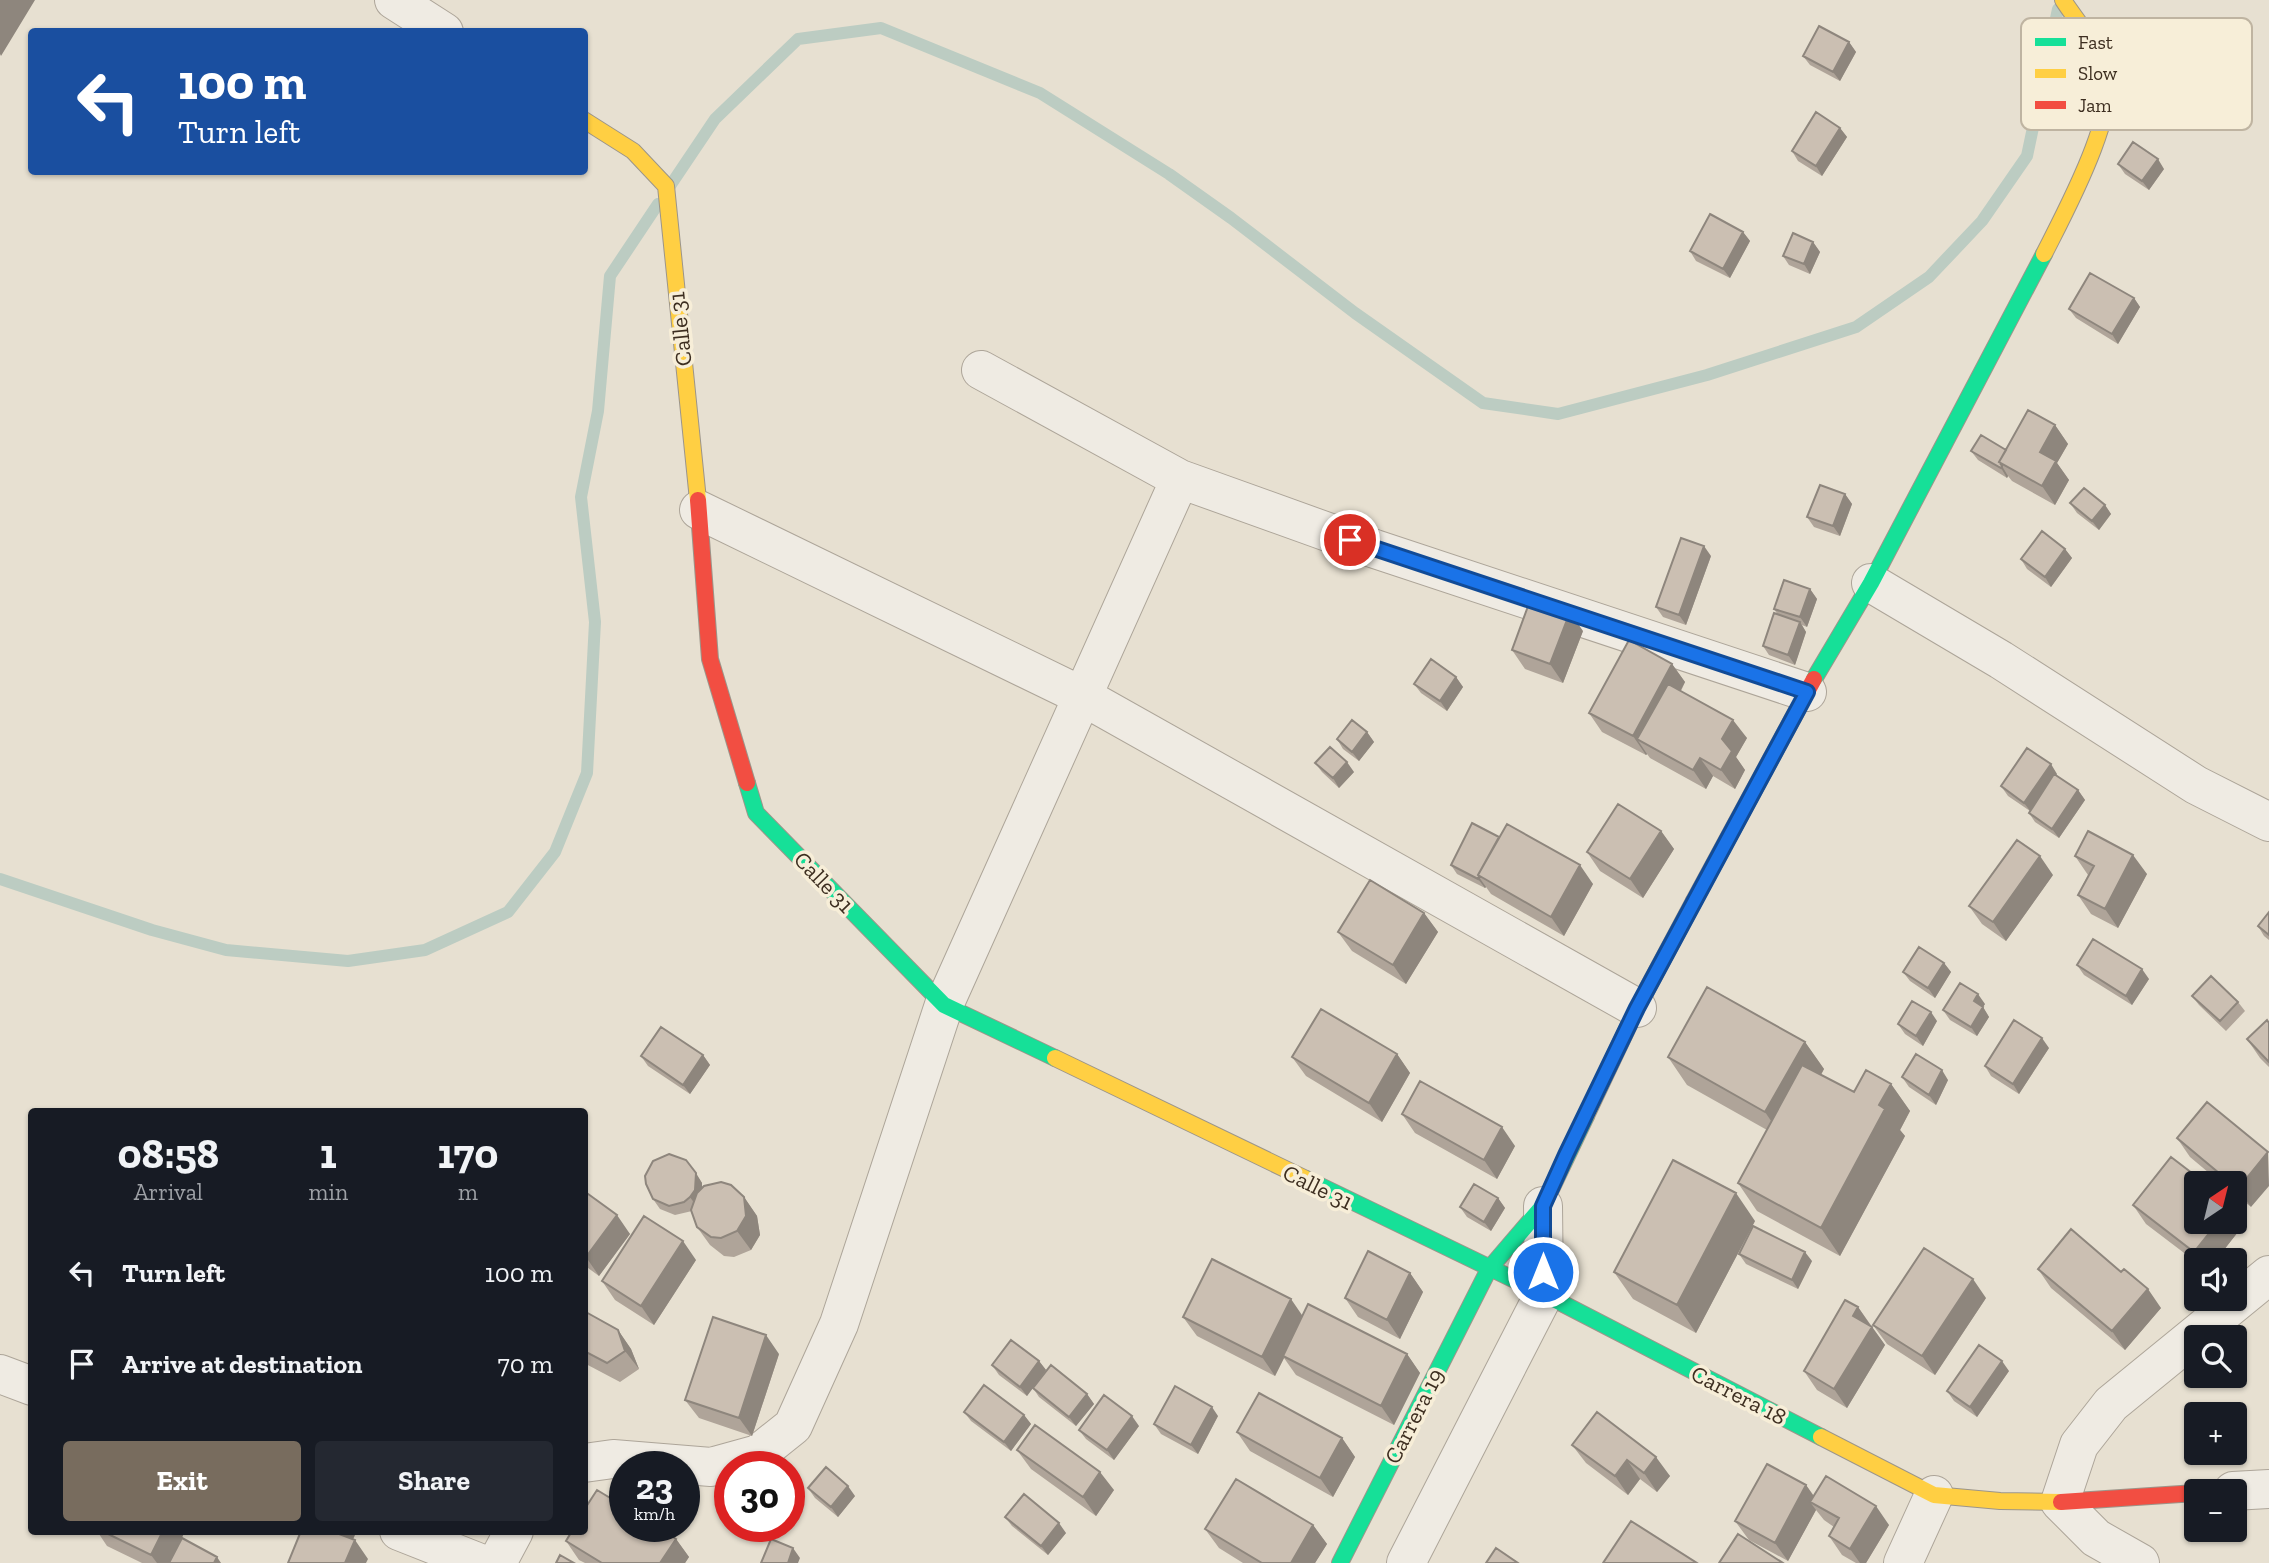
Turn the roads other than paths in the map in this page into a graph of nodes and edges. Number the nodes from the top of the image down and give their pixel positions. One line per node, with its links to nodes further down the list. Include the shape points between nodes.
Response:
1 (394, 0): 4 (street)
2 (2063, 0): 3 (street, Carrera 19)
3 (2075, 18)
4 (438, 28)
5 (588, 122): 9 (street, Calle 31, via 634,150 666,186)
6 (2099, 130): 10 (street, Carrera 19, via 2079,186)
7 (981, 370): 8 (street)
8 (1180, 479): 11 (street, via 1375,549); 12 (street)
9 (699, 510): 12 (street); 14 (street, Calle 31, via 710,659 756,813)
10 (1871, 583): 11 (street, Carrera 19); 13 (street, via 2196,785)
11 (1807, 692): 15 (street, Carrera 19)
12 (1082, 696): 14 (street); 15 (street)
13 (2269, 822)
14 (944, 1005): 17 (street, Calle 31); 22 (street, via 839,1324 793,1426 758,1454 711,1467 613,1459)
15 (1637, 1008): 16 (street, Carrera 19)
16 (1543, 1206): 17 (street, Carrera 19); 19 (street)
17 (1489, 1269): 19 (street, Calle 31); 32 (street, Carrera 19)
18 (2269, 1275): 27 (street, via 2111,1404 2079,1445)
19 (1544, 1294): 26 (street, Carrera 18); 33 (street)
20 (0, 1374): 21 (street)
21 (28, 1384)
22 (588, 1462)
23 (2269, 1489): 24 (street)
24 (2247, 1490)
25 (2184, 1494): 27 (street, Carrera 18)
26 (1934, 1495): 27 (street, Carrera 18); 34 (street)
27 (2060, 1502): 35 (street, via 2096,1538)
28 (409, 1535): 30 (street)
29 (512, 1535): 31 (street)
30 (480, 1563)
31 (497, 1563)
32 (1340, 1563)
33 (1406, 1563)
34 (1903, 1563)
35 (2140, 1563)

